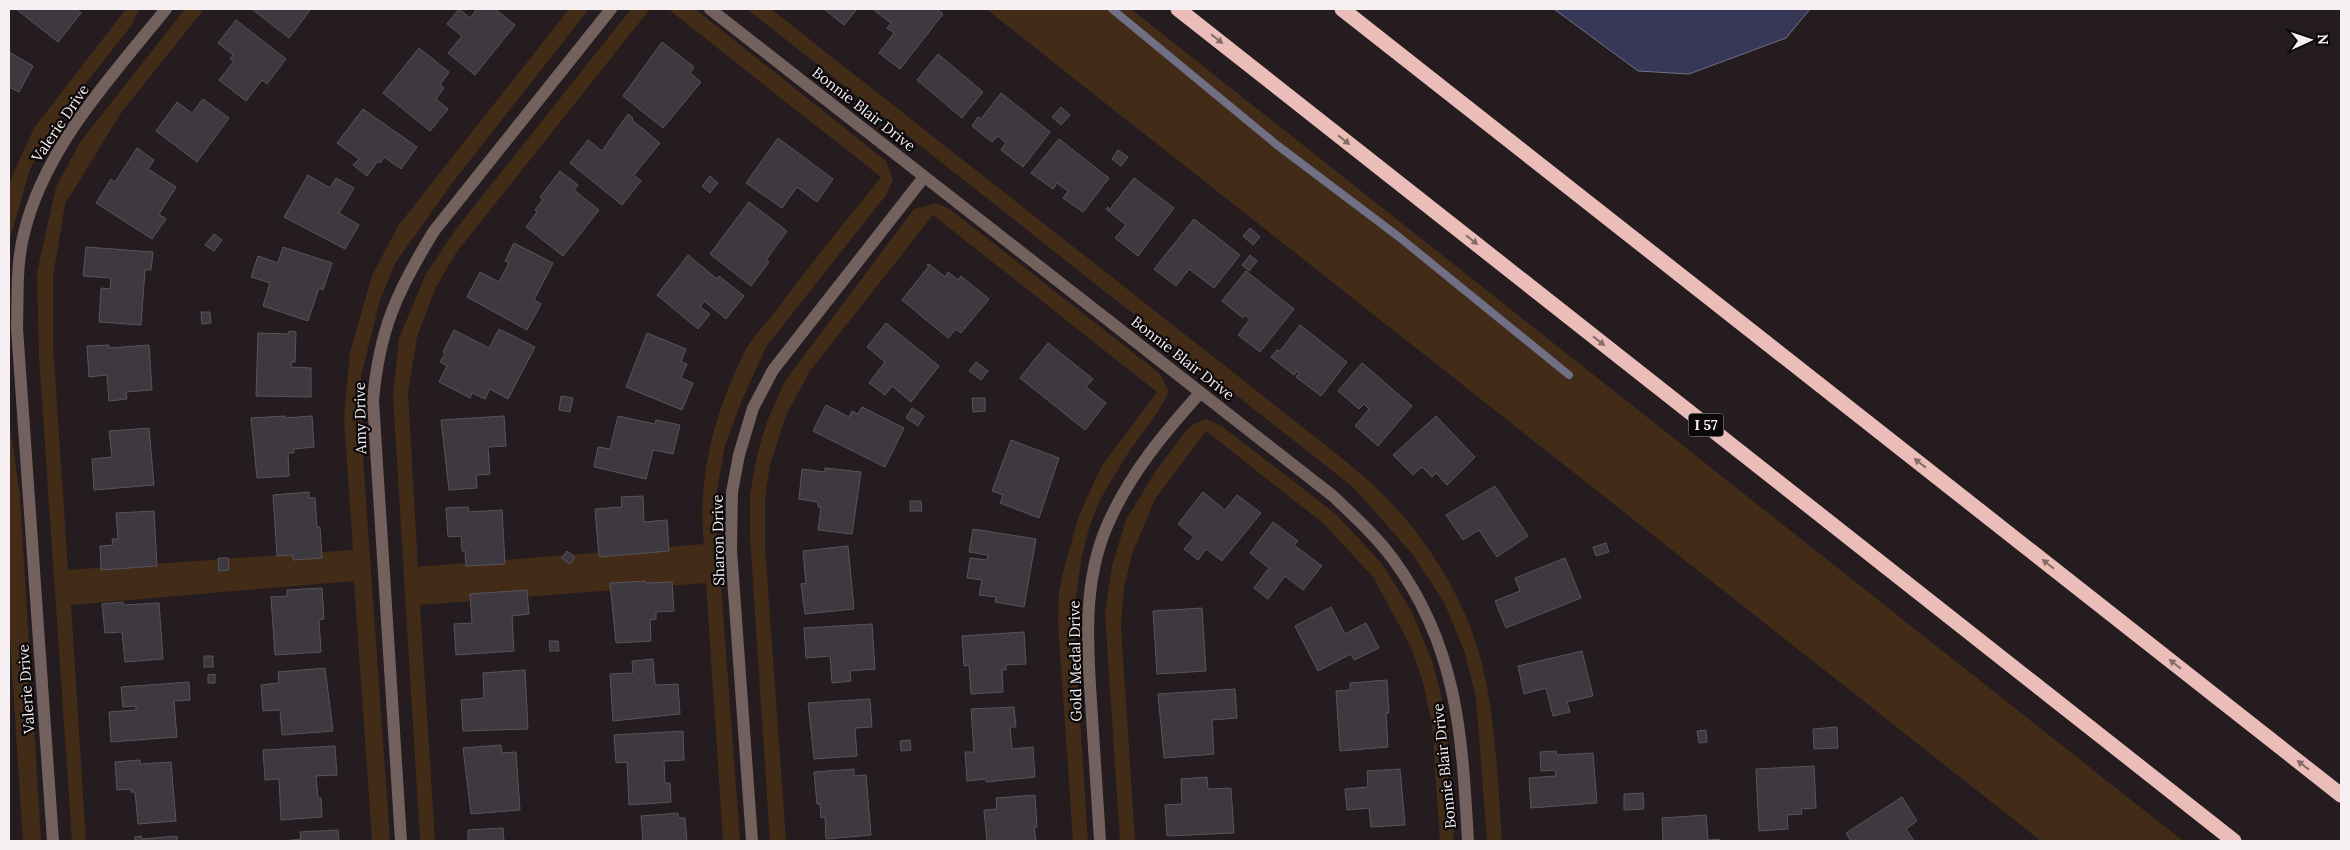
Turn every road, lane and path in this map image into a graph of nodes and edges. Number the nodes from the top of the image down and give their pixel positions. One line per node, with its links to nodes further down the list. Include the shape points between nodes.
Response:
1 (166, 9): 7 (street, Valerie Drive, via 101,90 58,151 34,197 23,235 18,273)
2 (611, 9): 11 (street, Amy Drive, via 434,231 410,271 388,319 377,360 373,401)
3 (710, 9): 6 (street, Bonnie Blair Drive)
4 (1178, 9): 15 (highway, I 57, one-way to 15)
5 (1342, 9): 9 (highway, one-way to 5)
6 (924, 177): 8 (street, Bonnie Blair Drive); 12 (street, Sharon Drive, via 773,370 754,408 739,455 732,492 731,550)
7 (15, 384): 10 (street, Valerie Drive)
8 (1200, 393): 13 (street, Gold Medal Drive, via 1160,438 1126,486 1096,557 1088,644); 14 (street, Bonnie Blair Drive, via 1346,508 1393,559 1417,595 1438,640 1460,722)
9 (2341, 795)
10 (53, 841)
11 (402, 841)
12 (752, 841)
13 (1100, 841)
14 (1468, 841)
15 (2234, 841)

